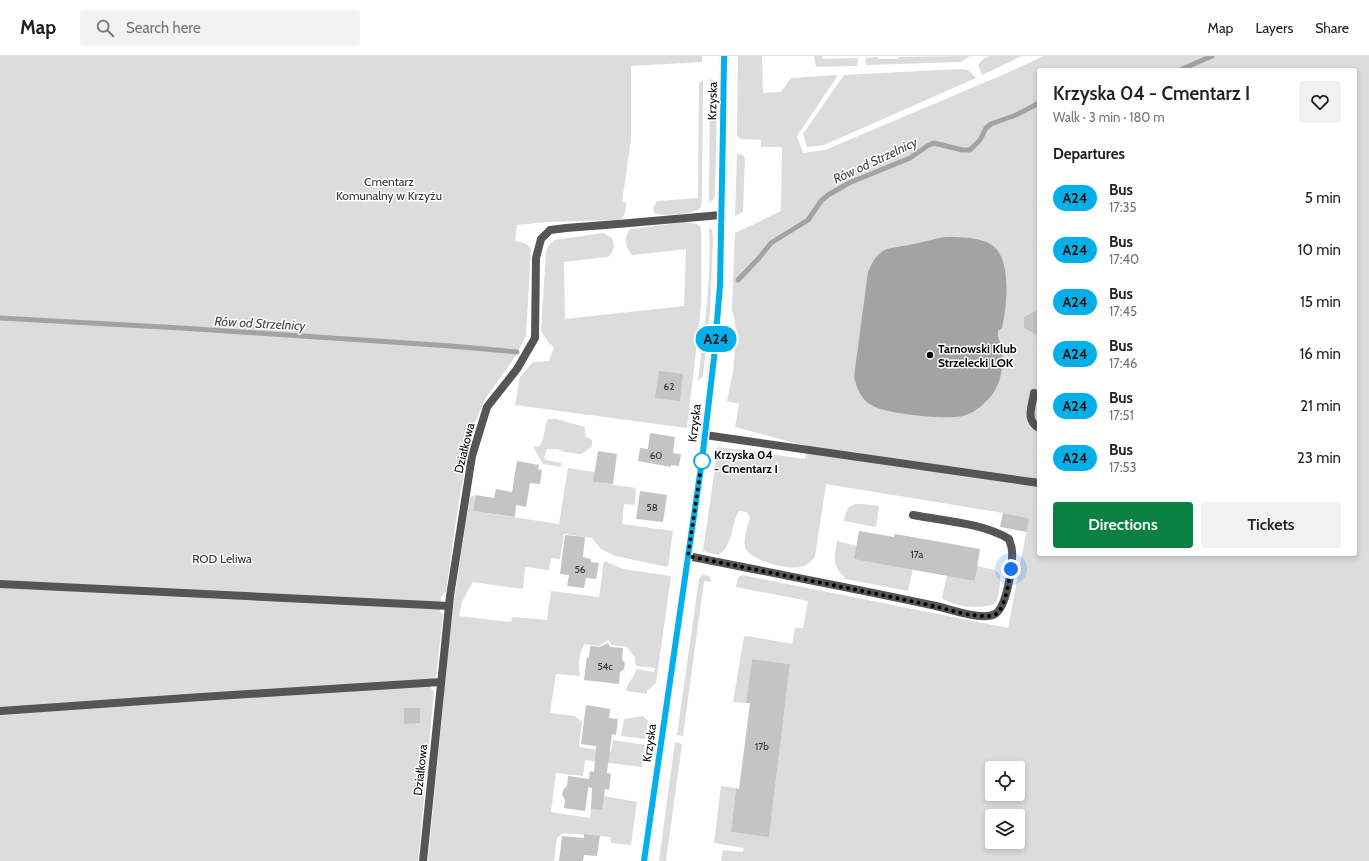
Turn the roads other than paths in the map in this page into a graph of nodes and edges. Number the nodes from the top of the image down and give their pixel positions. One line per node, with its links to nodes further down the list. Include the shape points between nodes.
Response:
1 (724, 56): 2 (street, Krzyska)
2 (721, 215): 5 (street, Krzyska, via 718,314); 10 (street, Działkowa, via 550,230 541,239 536,258 535,338 517,369 487,407 472,456)
3 (1034, 393): 4 (street, via 1030,415 1033,424)
4 (1037, 427)
5 (705, 435): 6 (street); 8 (street, Krzyska)
6 (1037, 483)
7 (913, 515): 8 (street, via 982,527 1009,539 1012,550 1008,589 996,614 973,614)
8 (688, 556): 14 (street, Krzyska)
9 (0, 584): 10 (street)
10 (449, 606): 11 (street, Działkowa)
11 (441, 682): 12 (street); 13 (street, Działkowa)
12 (0, 711)
13 (423, 861)
14 (644, 861)

